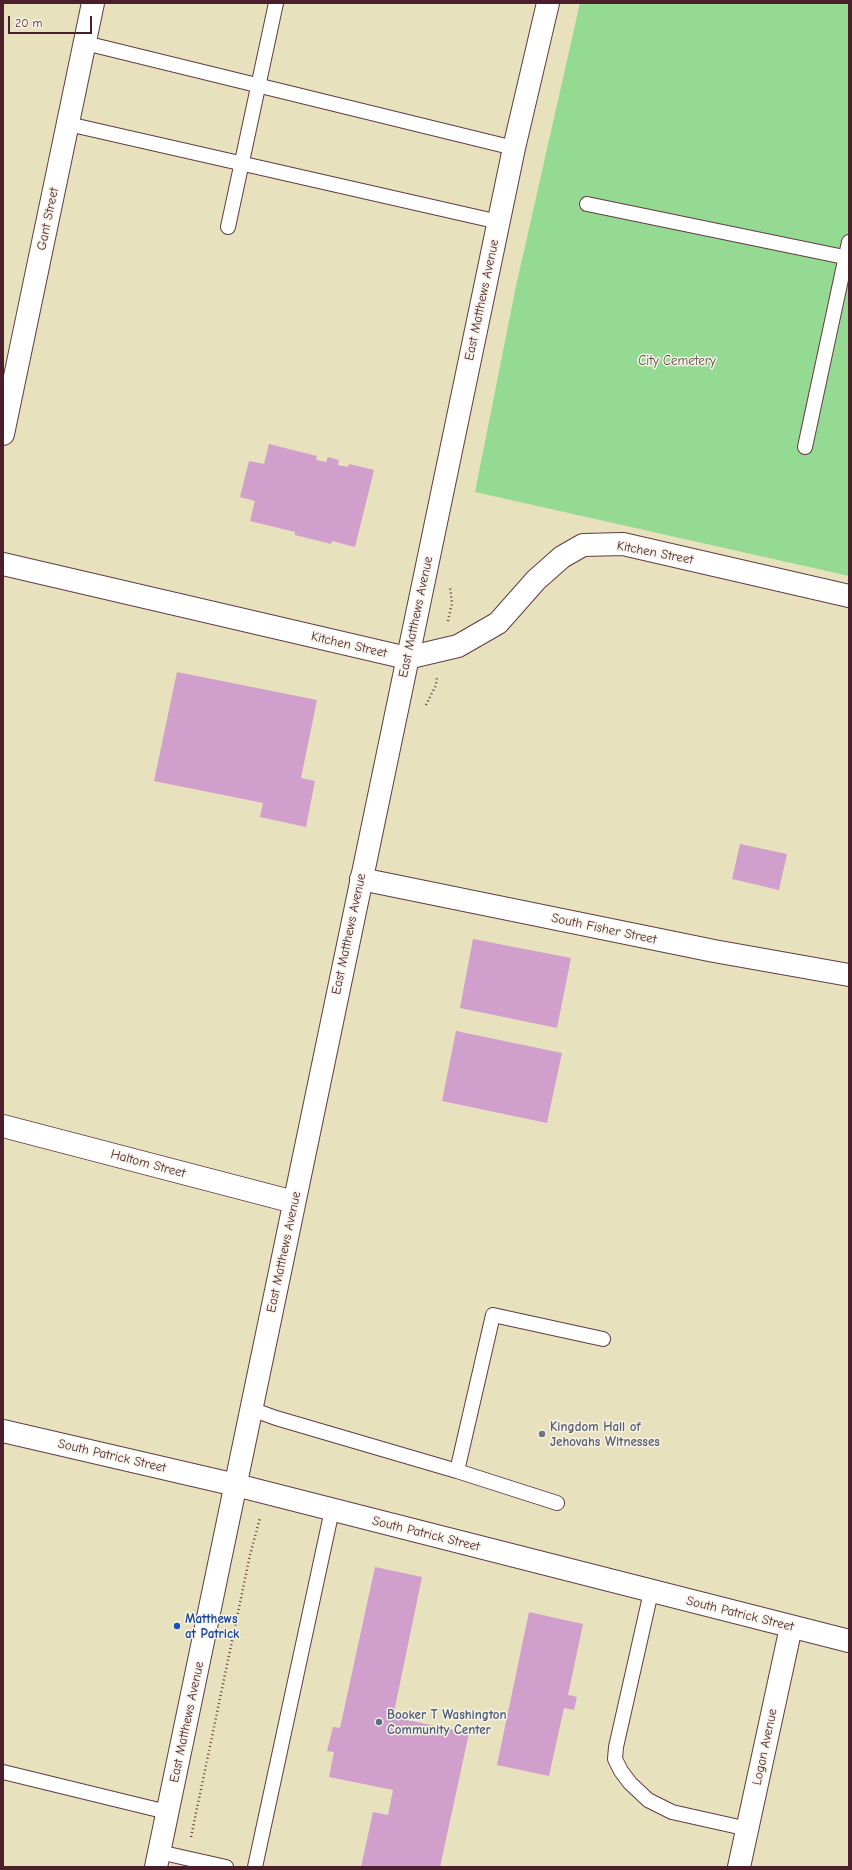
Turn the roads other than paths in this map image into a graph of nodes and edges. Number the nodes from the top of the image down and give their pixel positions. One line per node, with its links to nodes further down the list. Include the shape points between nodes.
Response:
1 (92, 3): 4 (street, Gant Street)
2 (276, 3): 5 (lane)
3 (548, 3): 7 (street, East Matthews Avenue)
4 (85, 43): 5 (lane); 6 (street, Gant Street)
5 (258, 85): 7 (lane); 8 (lane)
6 (68, 124): 8 (lane); 14 (street, Gant Street)
7 (514, 148): 10 (street, East Matthews Avenue)
8 (241, 163): 10 (lane); 11 (lane)
9 (587, 204): 13 (lane)
10 (499, 222): 18 (street, East Matthews Avenue)
11 (228, 227)
12 (849, 242): 13 (lane)
13 (847, 257): 15 (lane)
14 (3, 434)
15 (804, 447)
16 (3, 564): 18 (street, Kitchen Street)
17 (849, 596): 18 (street, Kitchen Street, via 623,544 583,545 562,556 536,580 498,623 458,646)
18 (407, 658): 19 (street, East Matthews Avenue)
19 (361, 879): 20 (street, South Fisher Street, via 714,951); 22 (street, East Matthews Avenue)
20 (849, 975)
21 (3, 1126): 22 (street, Haltom Street)
22 (294, 1202): 24 (street, East Matthews Avenue)
23 (603, 1339): 26 (lane, via 493,1315)
24 (251, 1409): 26 (lane); 27 (street, East Matthews Avenue)
25 (3, 1431): 27 (street, South Patrick Street)
26 (458, 1471): 28 (lane)
27 (236, 1485): 29 (street, South Patrick Street); 34 (street, East Matthews Avenue)
28 (557, 1503)
29 (332, 1510): 30 (street, South Patrick Street); 38 (lane)
30 (651, 1592): 31 (street, South Patrick Street); 35 (lane, via 616,1747 616,1759 630,1783 648,1800 672,1812)
31 (791, 1627): 32 (street, South Patrick Street); 35 (street, Logan Avenue)
32 (849, 1641)
33 (3, 1772): 34 (lane)
34 (167, 1812): 36 (street, East Matthews Avenue)
35 (748, 1829): 39 (street, Logan Avenue)
36 (157, 1860): 37 (lane)
37 (226, 1867)
38 (255, 1867)
39 (740, 1867)

